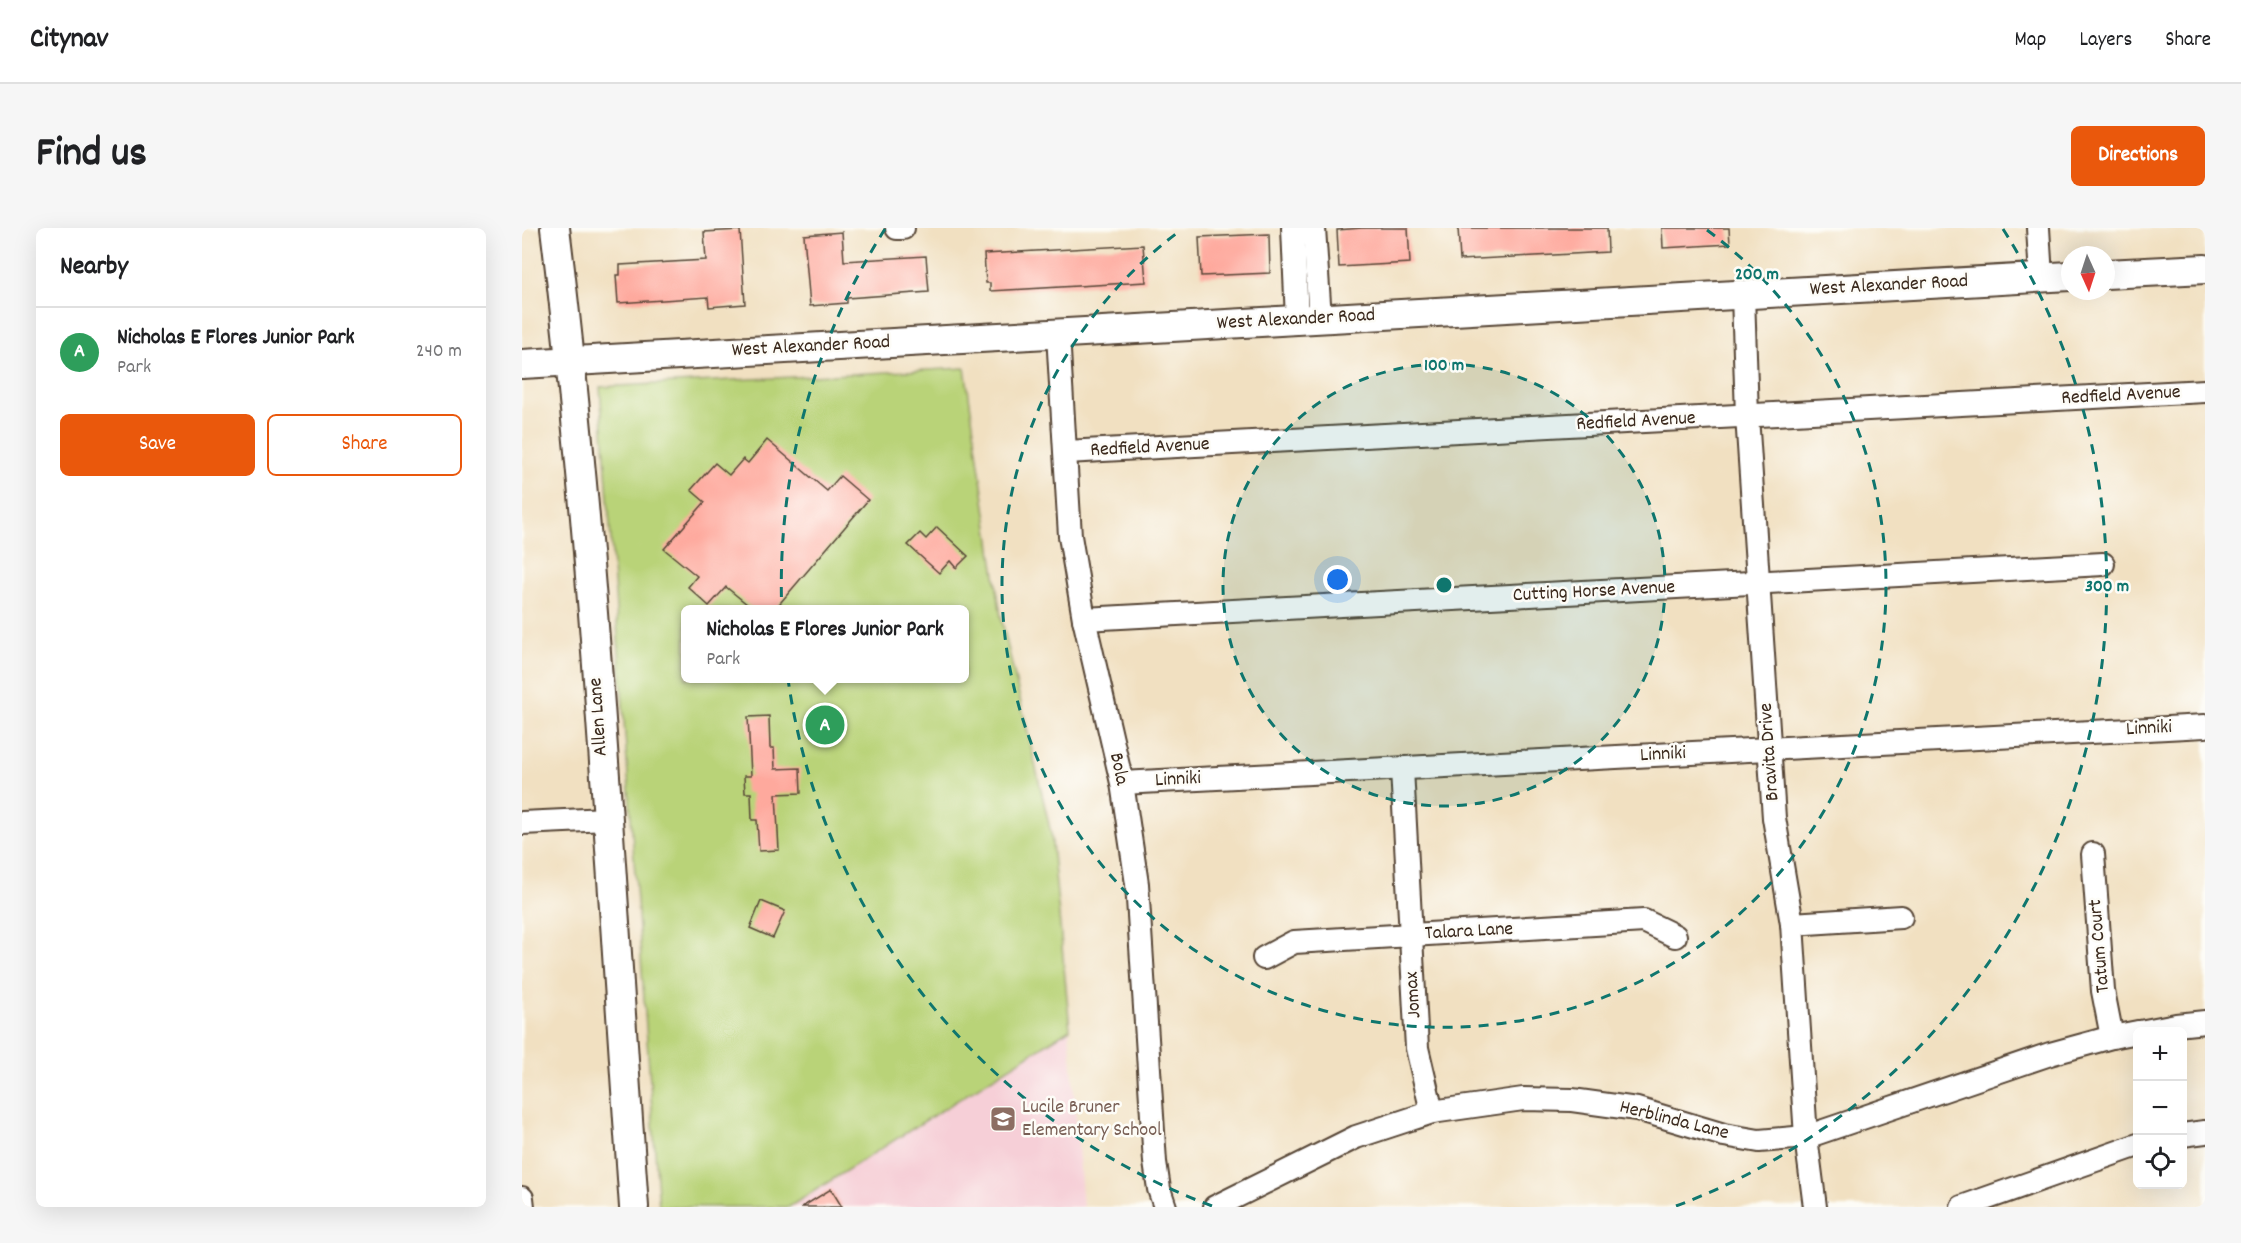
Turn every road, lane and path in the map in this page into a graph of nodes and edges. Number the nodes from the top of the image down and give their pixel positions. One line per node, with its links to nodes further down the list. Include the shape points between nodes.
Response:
1 (555, 228): 14 (main road, Allen Lane)
2 (897, 228): 3 (street)
3 (903, 228)
4 (1293, 228): 12 (street)
5 (1314, 228): 12 (street)
6 (2038, 228): 10 (street)
7 (2205, 268): 8 (main road)
8 (2115, 273)
9 (2061, 277): 10 (main road, West Alexander Road)
10 (2041, 278): 11 (main road, West Alexander Road)
11 (1743, 295): 12 (main road, West Alexander Road); 17 (street, Bravita Drive)
12 (1308, 319): 13 (main road, West Alexander Road)
13 (1059, 334): 14 (main road, West Alexander Road); 18 (street, Bola)
14 (572, 362): 15 (main road, West Alexander Road); 26 (main road, Allen Lane)
15 (522, 364)
16 (2205, 391): 17 (street, Redfield Avenue)
17 (1747, 416): 18 (street, Redfield Avenue); 20 (street, Bravita Drive)
18 (1066, 452): 21 (street, Bola, via 1070,536)
19 (2103, 564): 20 (street, Cutting Horse Avenue)
20 (1758, 583): 21 (street, Cutting Horse Avenue); 23 (street, Bravita Drive)
21 (1084, 619): 25 (street, Bola)
22 (2205, 726): 23 (street, Linniki)
23 (1770, 749): 24 (street, Linniki); 30 (street, Bravita Drive, via 1774,818)
24 (1402, 769): 25 (street, Linniki); 31 (street, Jomax)
25 (1122, 783): 46 (street, Bola, via 1137,884 1155,1162)
26 (607, 819): 27 (street); 45 (main road, Allen Lane)
27 (522, 823)
28 (2093, 854): 37 (street, Tatum Court, via 2103,991)
29 (1901, 917): 30 (street)
30 (1792, 924): 41 (street, Bravita Drive)
31 (1411, 935): 32 (street, Talara Lane, via 1644,921); 33 (street, Talara Lane, via 1294,942); 38 (street, Jomax, via 1418,1048)
32 (1675, 936)
33 (1264, 958)
34 (2205, 1022): 35 (street, Herblinda Lane)
35 (2162, 1027)
36 (2133, 1033): 37 (street, Herblinda Lane)
37 (2112, 1037): 41 (street, Herblinda Lane, via 2050,1054)
38 (1432, 1112): 41 (street, Herblinda Lane, via 1523,1099 1572,1100 1637,1109 1724,1135 1759,1141); 47 (street, Herblinda Lane, via 1356,1137)
39 (2205, 1132): 40 (street)
40 (2187, 1134)
41 (1806, 1137): 48 (street, Bravita Drive)
42 (2133, 1147): 49 (street)
43 (522, 1198): 44 (street)
44 (523, 1207)
45 (634, 1207)
46 (1165, 1207)
47 (1215, 1207)
48 (1815, 1207)
49 (1962, 1207)

